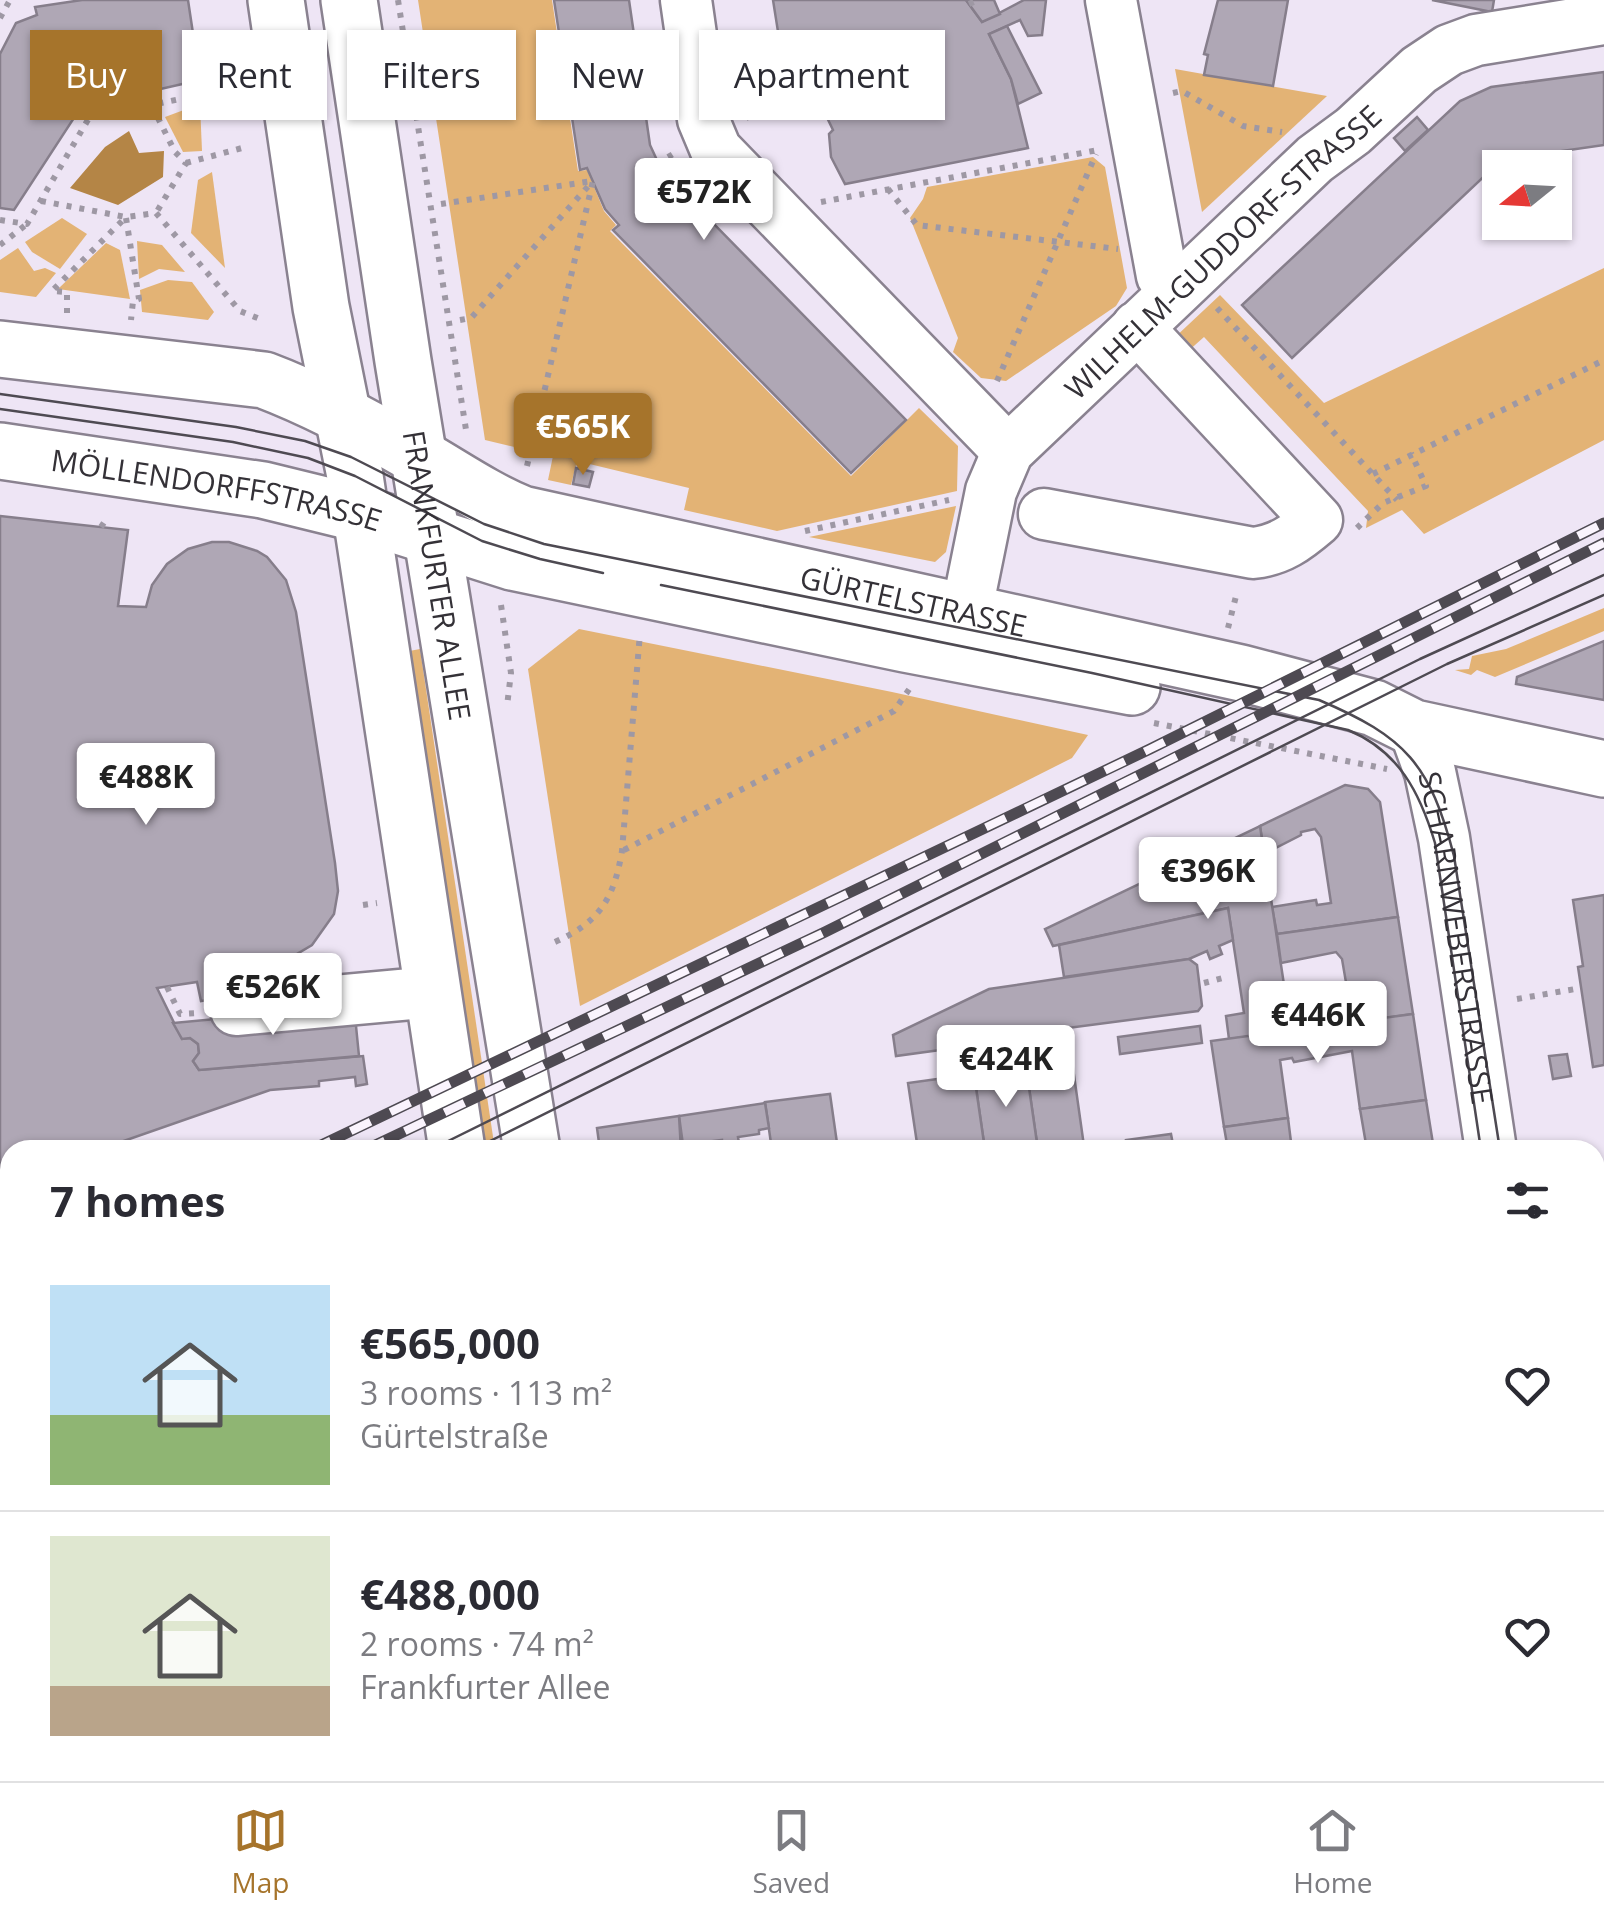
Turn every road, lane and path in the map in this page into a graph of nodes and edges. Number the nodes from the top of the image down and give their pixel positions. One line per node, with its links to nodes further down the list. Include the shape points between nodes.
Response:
1 (10, 0): 9 (path)
2 (276, 0): 42 (main road)
3 (348, 0): 46 (main road, FRANKFURTER ALLEE)
4 (398, 0): 46 (path)
5 (686, 0): 44 (street, via 703,119 716,150)
6 (978, 0): 8 (path)
7 (1112, 0): 33 (street, via 1160,271)
8 (969, 4)
9 (0, 18)
10 (1604, 19): 19 (street, WILHELM-GUDDORF-STRASSE, via 1492,36 1449,50)
11 (1173, 93): 19 (path, via 1243,126 1290,133)
12 (87, 120): 23 (path)
13 (159, 120): 20 (path)
14 (742, 120): 15 (path)
15 (730, 126)
16 (242, 148): 20 (path)
17 (1107, 148): 18 (path)
18 (1098, 150): 22 (path); 30 (path)
19 (1315, 160): 33 (street, WILHELM-GUDDORF-STRASSE)
20 (186, 163): 26 (path)
21 (593, 181): 24 (path); 37 (path, via 471,318); 47 (path)
22 (888, 189): 25 (path); 30 (path, via 917,225)
23 (40, 201): 27 (path); 29 (path)
24 (441, 204)
25 (811, 204)
26 (156, 213): 27 (path); 36 (path, via 240,311)
27 (126, 216): 34 (path, via 52,291 67,292); 35 (path, via 139,299)
28 (0, 220): 29 (path)
29 (27, 224): 31 (path)
30 (1057, 241): 32 (path); 41 (path)
31 (0, 245)
32 (1126, 250)
33 (1181, 284): 38 (street, WILHELM-GUDDORF-STRASSE); 48 (path)
34 (67, 313)
35 (131, 320)
36 (260, 320)
37 (460, 320)
38 (1137, 327): 44 (street, WILHELM-GUDDORF-STRASSE); 53 (street, via 1317,520 1274,550 1253,553)
39 (0, 349): 42 (main road, via 264,380)
40 (1604, 360): 45 (path)
41 (996, 382)
42 (344, 418): 46 (main road); 52 (main road)
43 (0, 451): 52 (main road, MÖLLENDORFFSTRASSE, via 254,488)
44 (1008, 451): 59 (street, WILHELM-GUDDORF-STRASSE, via 992,492)
45 (1411, 453): 48 (path); 50 (path, via 1426,486)
46 (444, 454): 57 (main road, FRANKFURTER ALLEE); 59 (main road, GÜRTELSTRASSE, via 477,493 522,514)
47 (527, 466)
48 (1373, 474): 50 (path)
49 (966, 497): 56 (path)
50 (1397, 500): 51 (path)
51 (1372, 513)
52 (361, 514): 57 (main road, MÖLLENDORFFSTRASSE); 70 (main road)
53 (1044, 514)
54 (107, 518): 55 (path)
55 (101, 527)
56 (798, 532)
57 (432, 536): 63 (main road, GÜRTELSTRASSE, via 534,567 1346,734); 74 (main road, FRANKFURTER ALLEE)
58 (1232, 613): 60 (path)
59 (966, 614): 63 (main road, GÜRTELSTRASSE, via 1241,672 1374,708)
60 (1229, 624)
61 (640, 633): 65 (path)
62 (910, 687): 65 (path, via 894,711)
63 (1414, 728): 64 (main road, GÜRTELSTRASSE); 75 (street, SCHARNWEBERSTRASSE, via 1440,819)
64 (1604, 769)
65 (622, 851): 66 (path, via 606,904)
66 (555, 942)
67 (1226, 978): 68 (path)
68 (1204, 983)
69 (1581, 988): 71 (path)
70 (434, 992): 72 (street); 73 (main road)
71 (1518, 999)
72 (236, 1010)
73 (456, 1140)
74 (530, 1140)
75 (1489, 1140)

